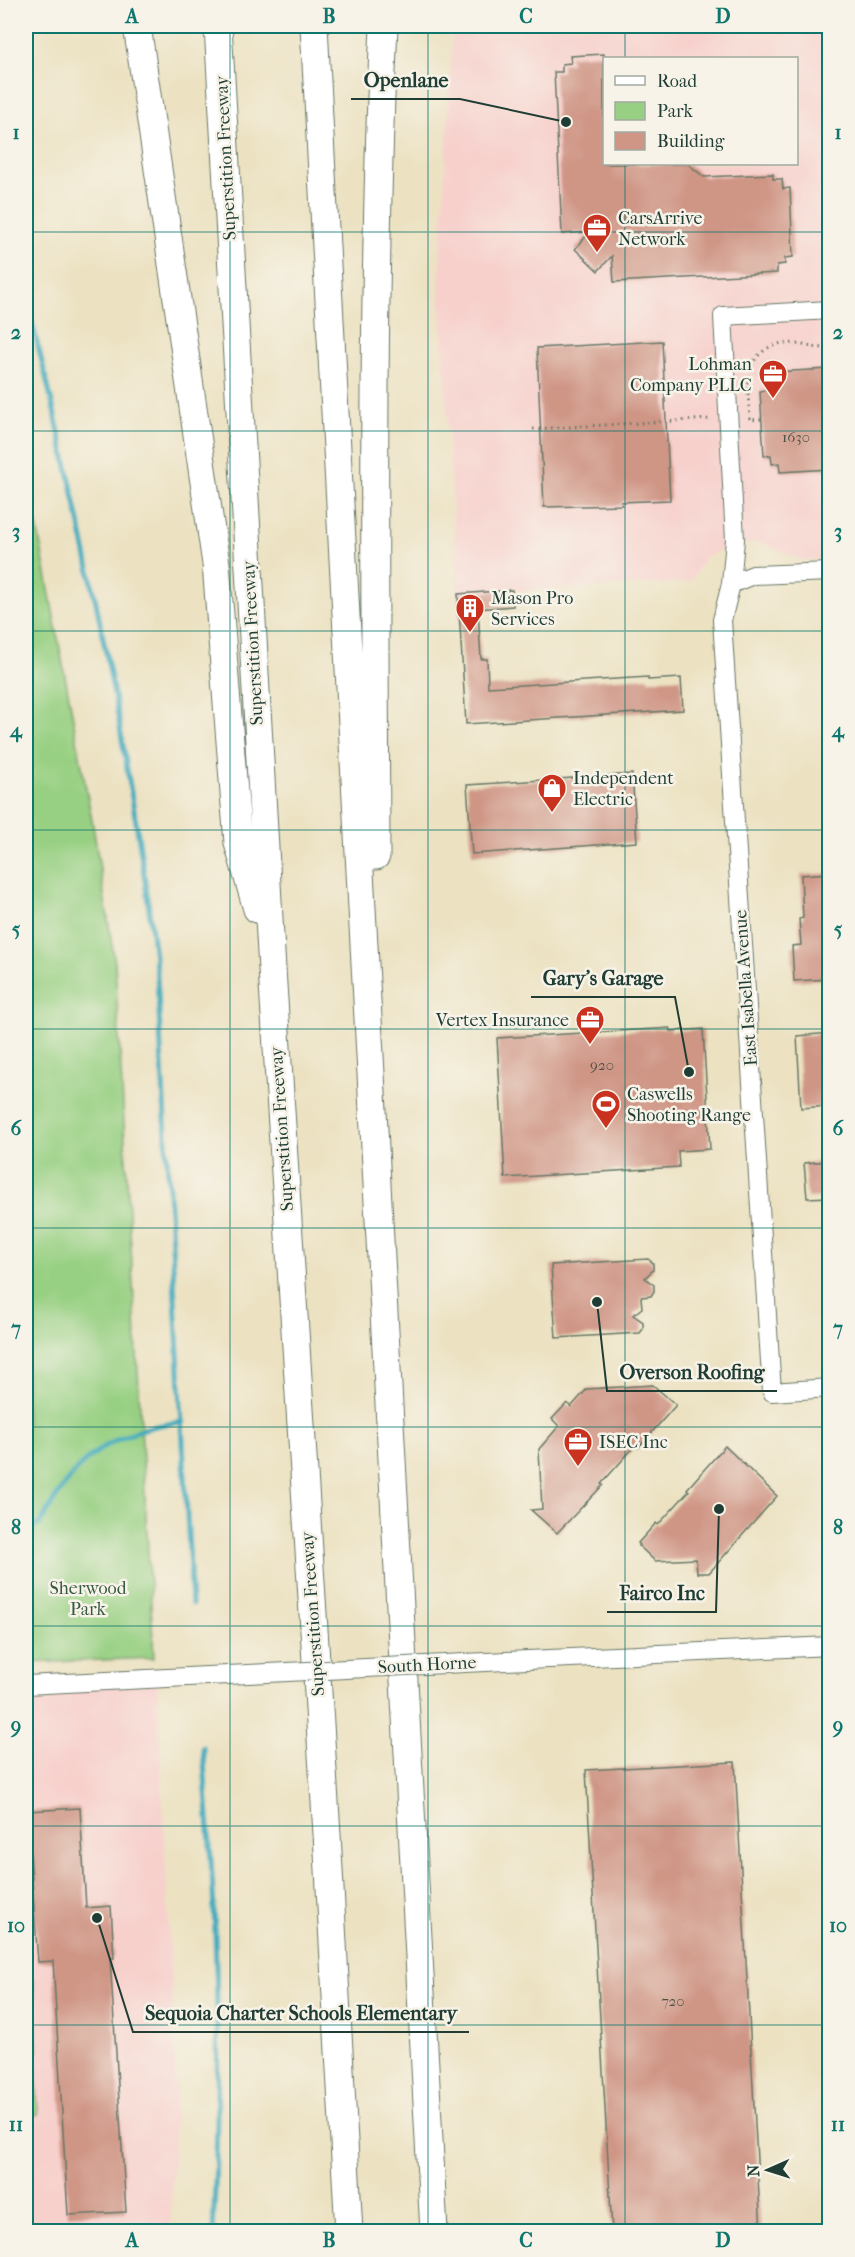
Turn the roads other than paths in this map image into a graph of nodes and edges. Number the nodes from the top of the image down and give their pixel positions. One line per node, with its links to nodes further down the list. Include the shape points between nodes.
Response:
1 (137, 26): 8 (highway, via 216,564 238,843)
2 (218, 26): 8 (highway, Superstition Freeway)
3 (314, 26): 9 (highway)
4 (384, 26): 9 (highway, via 374,418)
5 (830, 310): 7 (street, East Isabella Avenue, via 723,316 735,540)
6 (830, 572): 7 (street, via 753,575)
7 (731, 584): 10 (street, East Isabella Avenue, via 722,620 772,1392)
8 (271, 953): 13 (highway, Superstition Freeway)
9 (378, 1209): 16 (highway)
10 (830, 1388)
11 (830, 1646): 12 (street, South Horne, bridge)
12 (26, 1685)
13 (327, 1834): 14 (highway); 15 (highway, Superstition Freeway)
14 (330, 2232)
15 (349, 2232)
16 (436, 2232)

